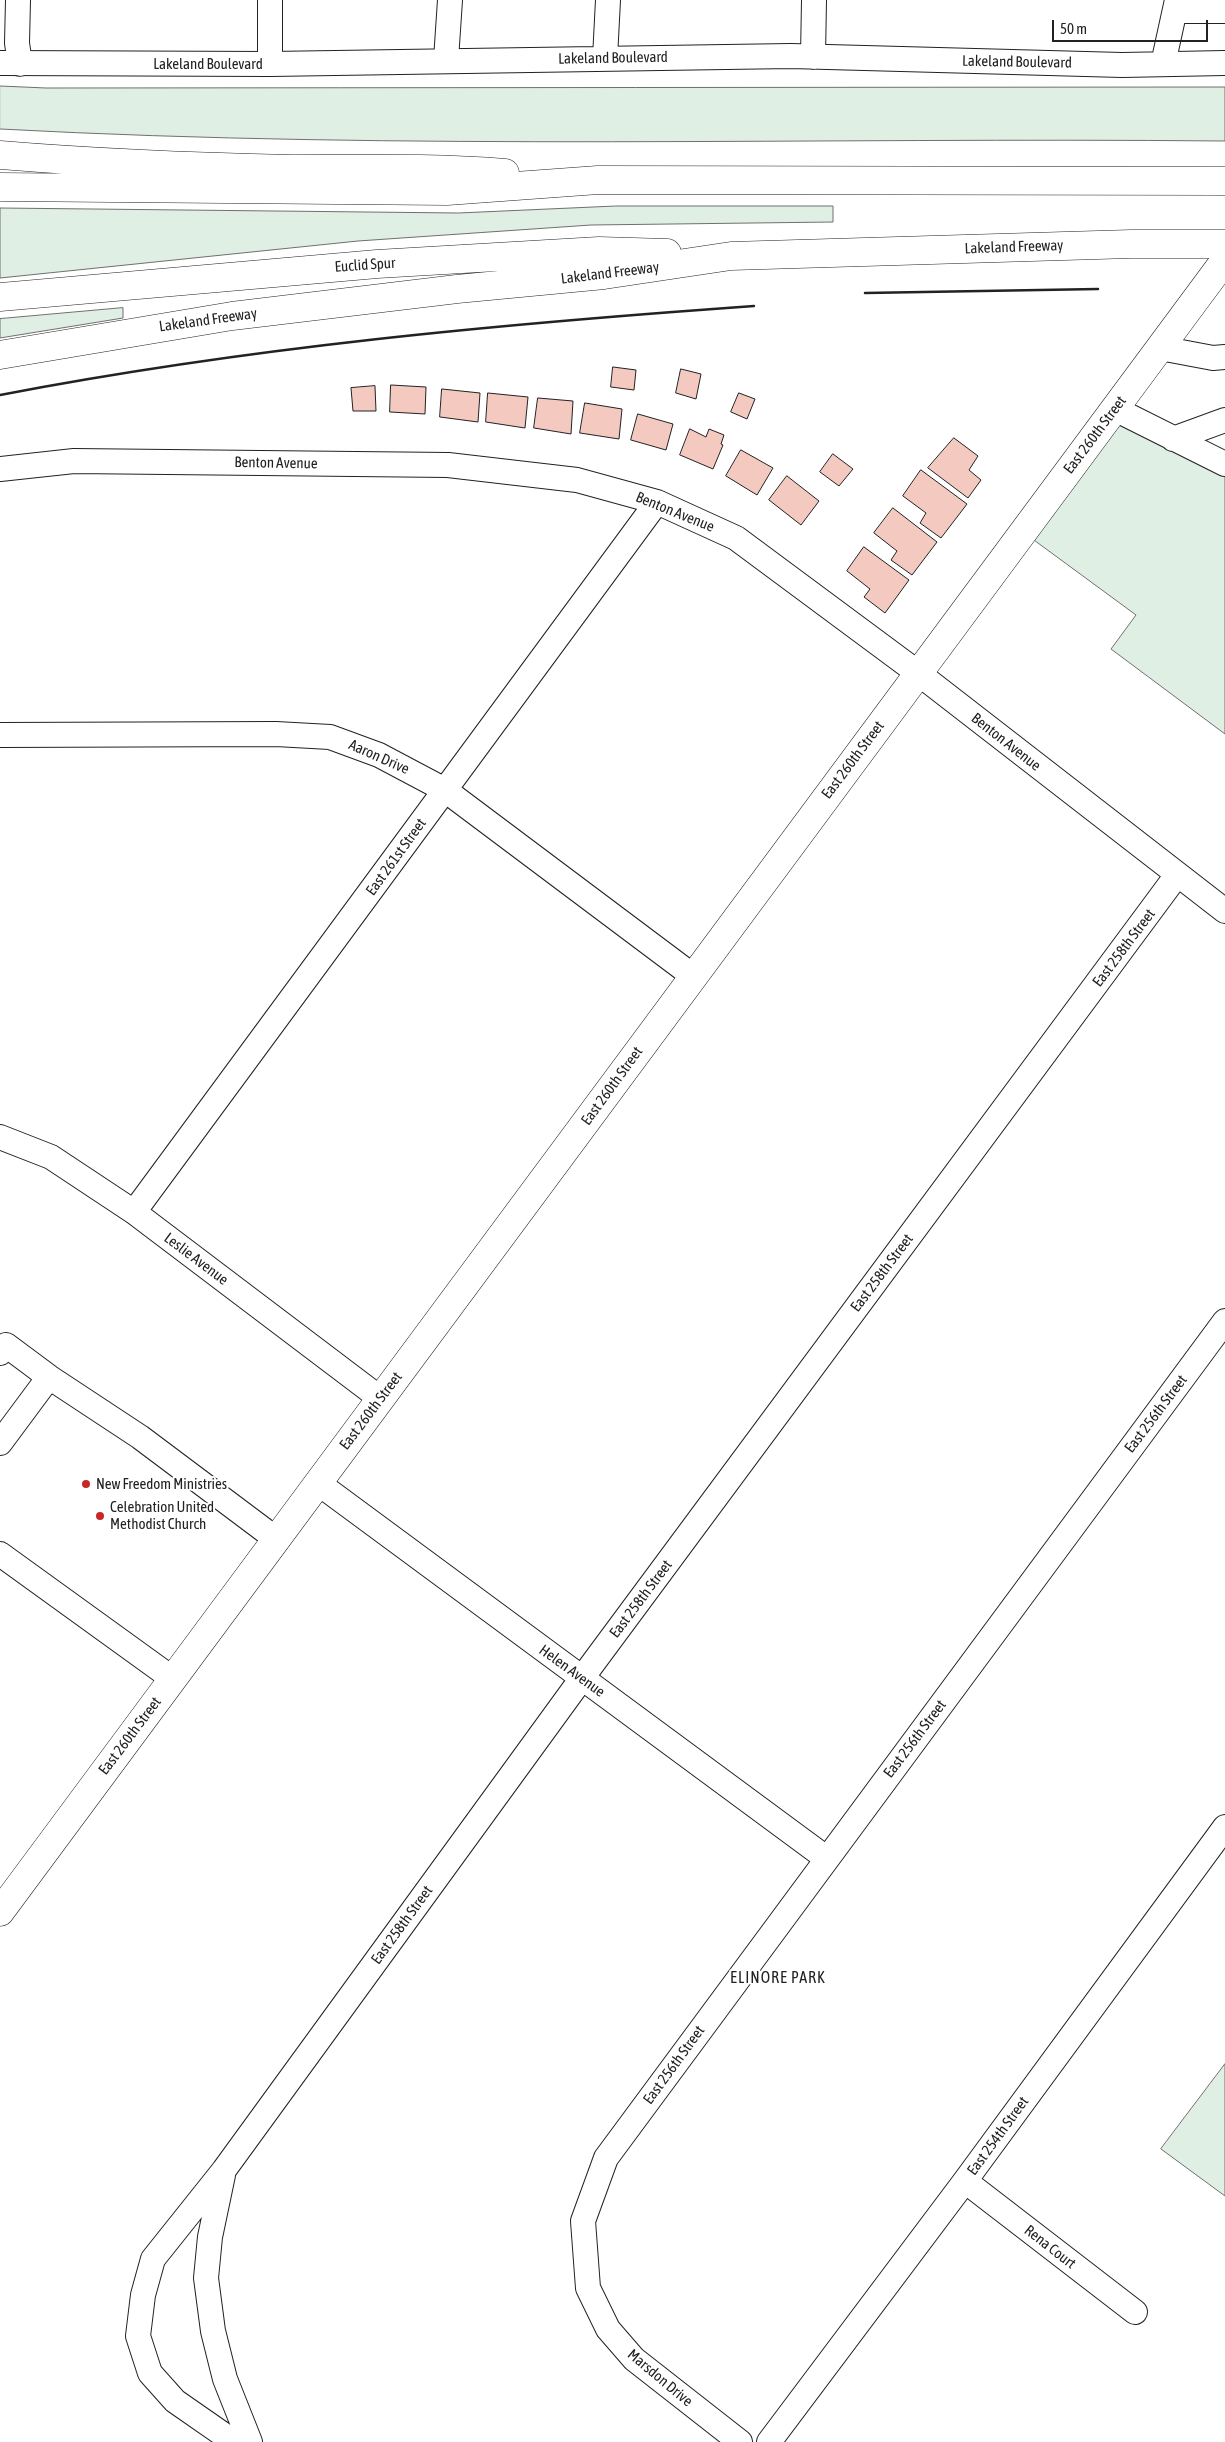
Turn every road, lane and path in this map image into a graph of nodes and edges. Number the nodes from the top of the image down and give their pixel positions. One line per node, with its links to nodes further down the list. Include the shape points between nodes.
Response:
1 (18, 0): 13 (street, via 17,43)
2 (270, 0): 14 (street)
3 (450, 0): 11 (street)
4 (465, 0): 11 (street)
5 (608, 0): 10 (street)
6 (814, 0): 9 (street)
7 (1176, 5): 8 (street); 15 (street)
8 (1225, 11)
9 (813, 57): 10 (street, Lakeland Boulevard); 15 (street, Lakeland Boulevard)
10 (605, 58): 11 (street, Lakeland Boulevard)
11 (453, 60): 14 (street, Lakeland Boulevard)
12 (1225, 63): 15 (street, Lakeland Boulevard)
13 (10, 64): 14 (street, Lakeland Boulevard)
14 (270, 64)
15 (1163, 64)
16 (0, 155): 17 (main road, via 209,167 448,168)
17 (598, 180): 18 (main road); 19 (main road, via 447,191)
18 (1225, 181)
19 (0, 187)
20 (1225, 244): 21 (main road, Lakeland Freeway)
21 (731, 256): 23 (main road, Euclid Spur, via 599,251 530,254 224,275); 25 (main road, Lakeland Freeway, via 604,275 241,315)
22 (1225, 260): 24 (main road, East 260th Street)
23 (0, 296)
24 (1160, 348): 26 (street, via 1213,358); 27 (main road, East 260th Street)
25 (0, 355)
26 (1225, 357)
27 (1115, 409): 29 (street); 33 (main road, East 260th Street)
28 (1225, 420): 29 (street)
29 (1173, 439): 30 (street)
30 (1225, 464)
31 (0, 469): 32 (street, Benton Avenue, via 74,461 448,465 577,480)
32 (657, 502): 33 (street, Benton Avenue, via 736,538); 35 (street, East 261st Street)
33 (918, 673): 36 (street, Benton Avenue); 38 (main road, East 260th Street)
34 (0, 735): 35 (street, Aaron Drive, via 330,736 379,755)
35 (445, 790): 38 (street, Aaron Drive); 40 (street, East 261st Street)
36 (1177, 875): 37 (street, Benton Avenue); 49 (street, East 258th Street)
37 (1225, 911)
38 (693, 976): 44 (main road, East 260th Street)
39 (0, 1137): 40 (street, Leslie Avenue, via 51,1157)
40 (134, 1212): 44 (street, Leslie Avenue)
41 (1225, 1321): 52 (street, East 256th Street)
42 (0, 1353): 43 (street, via 6,1345)
43 (49, 1377): 45 (street); 47 (street, via 140,1437)
44 (381, 1399): 46 (main road, East 260th Street)
45 (0, 1442)
46 (318, 1483): 47 (main road, East 260th Street); 49 (street, Helen Avenue)
47 (276, 1539): 50 (main road, East 260th Street)
48 (0, 1554): 50 (street)
49 (582, 1678): 52 (street, Helen Avenue); 55 (street, East 258th Street)
50 (172, 1679): 53 (main road, East 260th Street)
51 (1225, 1828): 56 (street, East 254th Street)
52 (826, 1858): 54 (street, East 256th Street)
53 (0, 1912)
54 (606, 2158): 60 (street, Marsdon Drive, via 583,2222 588,2288 608,2329 634,2359)
55 (224, 2170): 58 (street, East 258th Street, via 153,2259 143,2295 138,2336 150,2373 175,2402); 59 (street, via 210,2236 206,2278 213,2331 225,2379)
56 (965, 2181): 57 (street, Rena Court); 61 (street, East 254th Street)
57 (1135, 2312)
58 (234, 2442)
59 (250, 2442)
60 (740, 2442)
61 (769, 2442)

